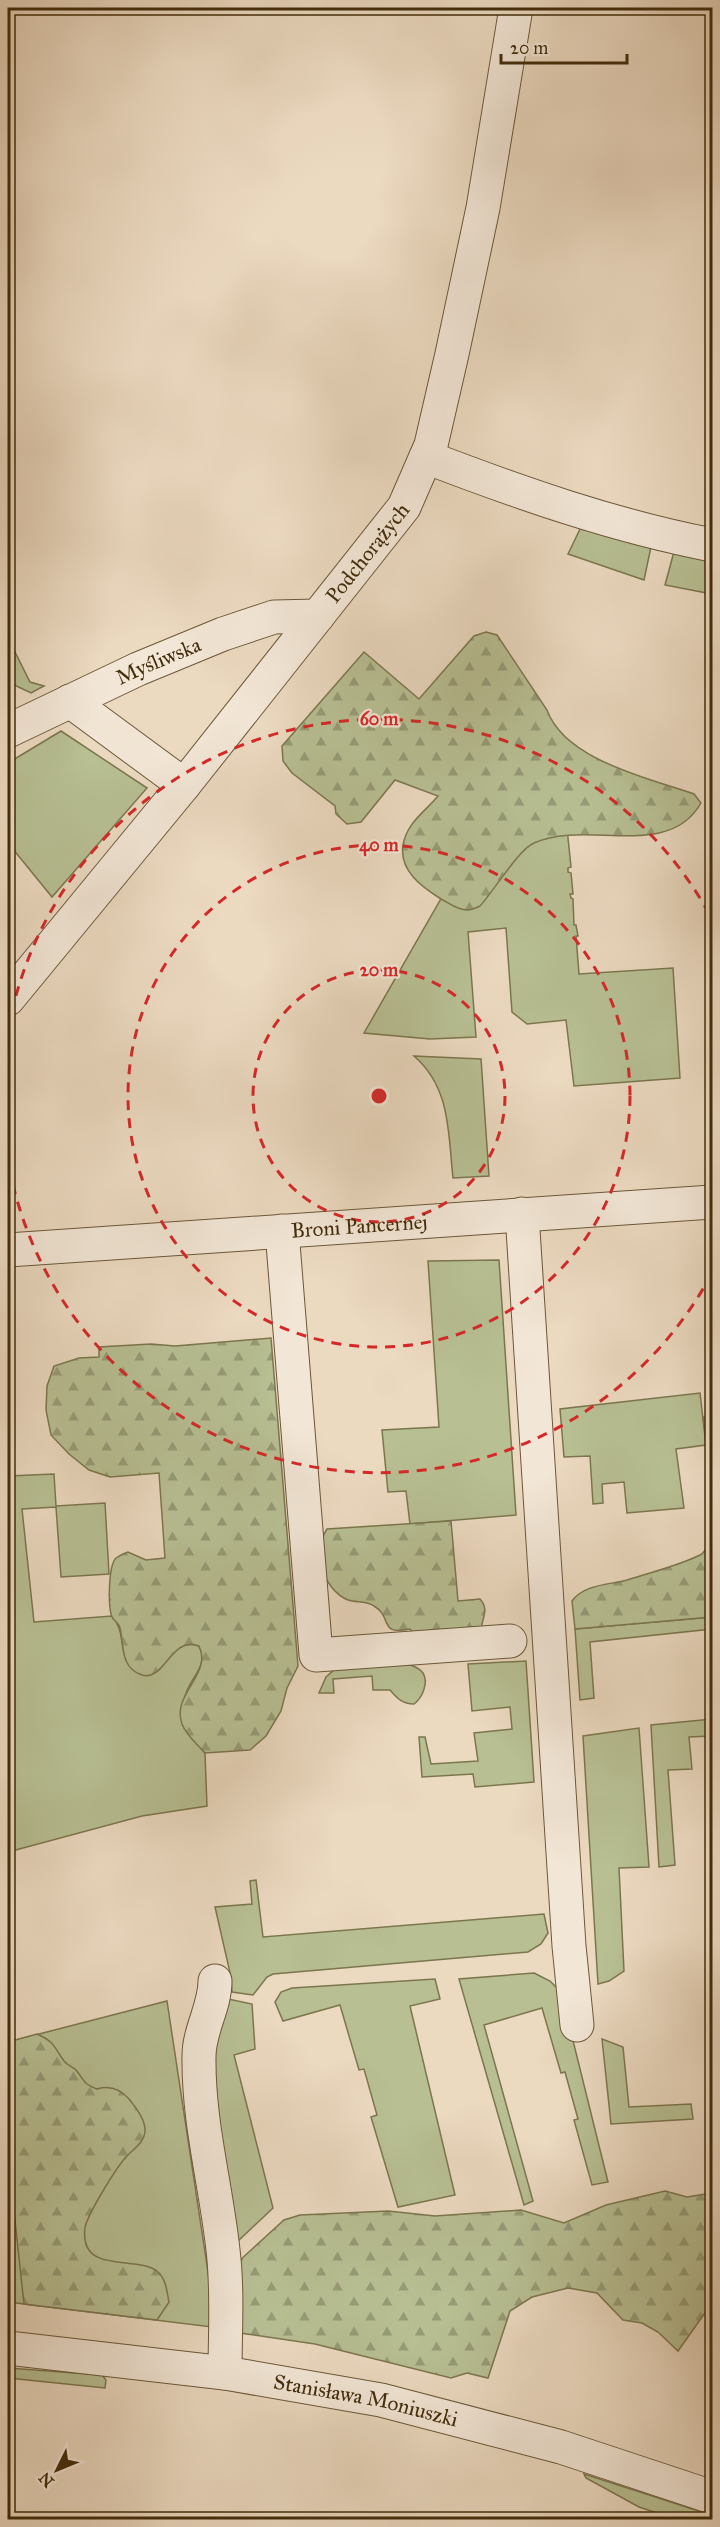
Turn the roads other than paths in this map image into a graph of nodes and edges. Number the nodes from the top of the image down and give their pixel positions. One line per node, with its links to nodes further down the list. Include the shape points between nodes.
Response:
1 (516, 8): 2 (street, Podchorążych, via 483,208)
2 (426, 457): 3 (street, via 599,518); 4 (street, Podchorążych, via 404,507)
3 (712, 545)
4 (318, 616): 5 (street, Myśliwska, via 274,617 223,634); 7 (street, Podchorążych)
5 (70, 701): 6 (street, Myśliwska); 7 (street)
6 (8, 731)
7 (184, 785): 8 (street, Podchorążych)
8 (8, 999)
9 (712, 1202): 10 (street, Broni Pancernej)
10 (522, 1214): 11 (street, Broni Pancernej); 15 (street)
11 (282, 1231): 12 (street, Broni Pancernej); 13 (street, via 316,1655)
12 (8, 1250)
13 (510, 1641)
14 (215, 1981): 17 (street, via 199,2054 206,2144 224,2262)
15 (577, 2025)
16 (8, 2348): 17 (street, Stanisława Moniuszki)
17 (225, 2373): 18 (street, Stanisława Moniuszki, via 381,2400)
18 (705, 2486)

